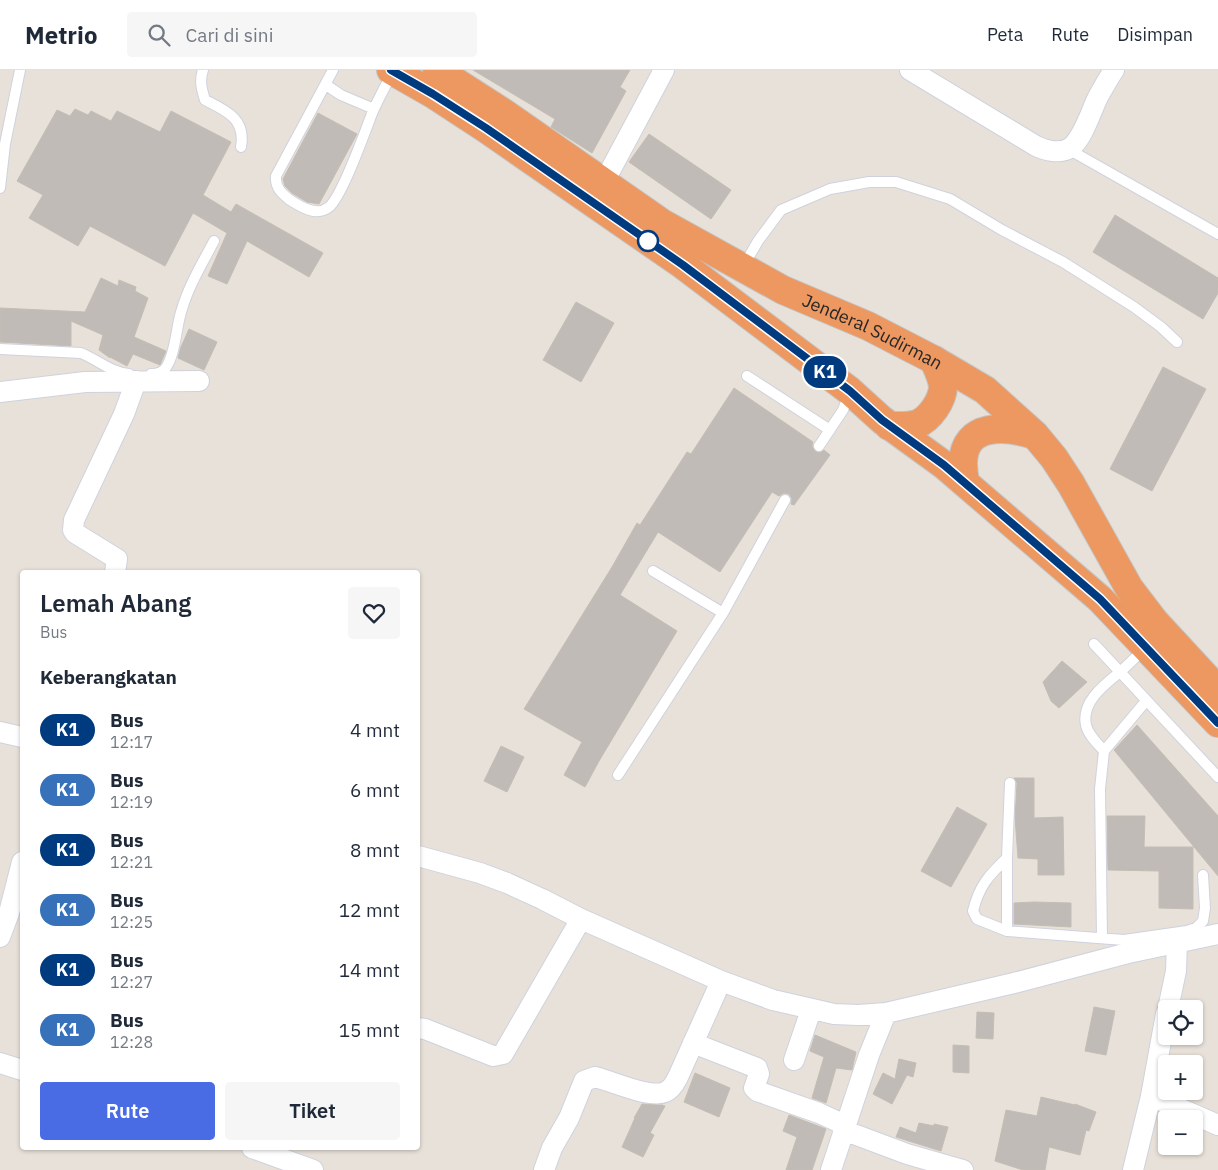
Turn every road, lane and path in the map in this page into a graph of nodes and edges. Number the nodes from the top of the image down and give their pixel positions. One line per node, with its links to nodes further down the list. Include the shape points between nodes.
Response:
1 (20, 70): 14 (lane)
2 (203, 70): 11 (lane, via 200,76 205,100 234,118 240,126)
3 (333, 70): 9 (lane)
4 (392, 70): 10 (lane); 24 (highway, via 486,128 609,213)
5 (437, 70): 13 (highway, Jenderal Sudirman)
6 (664, 70): 13 (street)
7 (910, 70): 12 (street, via 1036,146 1051,151)
8 (1114, 70): 12 (street, via 1076,142)
9 (326, 86): 10 (lane); 10 (lane, via 275,183 290,200 310,210 320,212 328,208 339,194)
10 (374, 109)
11 (241, 147)
12 (1068, 149): 15 (lane)
13 (604, 182): 17 (highway, Jenderal Sudirman, via 662,223)
14 (0, 188)
15 (1218, 234)
16 (214, 242): 19 (lane, via 182,307 167,367 159,373 122,373 108,369 81,353)
17 (743, 268): 18 (lane, via 782,210 830,189 869,182 896,182 950,199 1063,262 1134,307); 20 (highway, Jenderal Sudirman, via 782,290 868,326)
18 (1177, 342)
19 (0, 349)
20 (934, 360): 26 (highway, via 943,386 939,402 919,423); 28 (highway, Jenderal Sudirman, via 985,390)
21 (747, 376): 27 (lane)
22 (136, 381): 23 (street); 25 (street, via 85,382); 32 (street, via 73,525 75,533 115,556)
23 (199, 381)
24 (850, 391): 26 (highway); 27 (lane)
25 (0, 392)
26 (889, 426): 30 (highway)
27 (830, 430): 29 (lane)
28 (1035, 436): 30 (highway, via 1010,428 996,428 974,436 966,448); 38 (highway, Jenderal Sudirman, via 1071,484 1129,588 1155,622)
29 (819, 446)
30 (964, 482): 36 (highway, via 1100,599)
31 (785, 500): 34 (lane)
32 (115, 570)
33 (653, 571): 34 (lane)
34 (723, 613): 44 (lane)
35 (1094, 644): 37 (lane)
36 (1146, 646): 37 (lane); 40 (highway)
37 (1120, 672): 39 (lane); 43 (lane, via 1104,684 1086,711 1086,726)
38 (1218, 690)
39 (1146, 701): 43 (lane); 45 (lane)
40 (1218, 723)
41 (0, 732): 42 (street)
42 (20, 737)
43 (1104, 751): 55 (lane, via 1100,789)
44 (618, 775)
45 (1218, 777)
46 (1010, 783): 48 (lane)
47 (420, 857): 51 (street, via 507,883)
48 (1007, 858): 52 (lane); 52 (lane, via 979,889 973,911 977,919)
49 (13, 872): 54 (street, via 9,913)
50 (1203, 875): 55 (lane, via 1205,908 1203,921 1196,928 1153,937)
51 (581, 919): 57 (street); 61 (street, via 503,1054 493,1056)
52 (1007, 931): 55 (lane)
53 (1218, 934): 56 (street)
54 (0, 937)
55 (1102, 938)
56 (1177, 944): 58 (street); 60 (street, via 1128,953)
57 (721, 982): 59 (street); 62 (street)
58 (1170, 1000)
59 (811, 1010): 60 (street, via 858,1015); 64 (street)
60 (886, 1013): 69 (street)
61 (420, 1028)
62 (693, 1042): 69 (street, via 757,1068 759,1074 754,1088 757,1091 819,1113); 72 (street, via 678,1077 667,1092 647,1093 595,1077 584,1081)
63 (1160, 1045): 67 (street)
64 (794, 1060)
65 (0, 1063): 66 (street)
66 (20, 1069)
67 (1151, 1096): 68 (street); 75 (street)
68 (1218, 1125)
69 (844, 1127): 73 (street); 74 (street, via 907,1154)
70 (258, 1150): 71 (street)
71 (313, 1170)
72 (544, 1170)
73 (831, 1170)
74 (963, 1170)
75 (1133, 1170)

